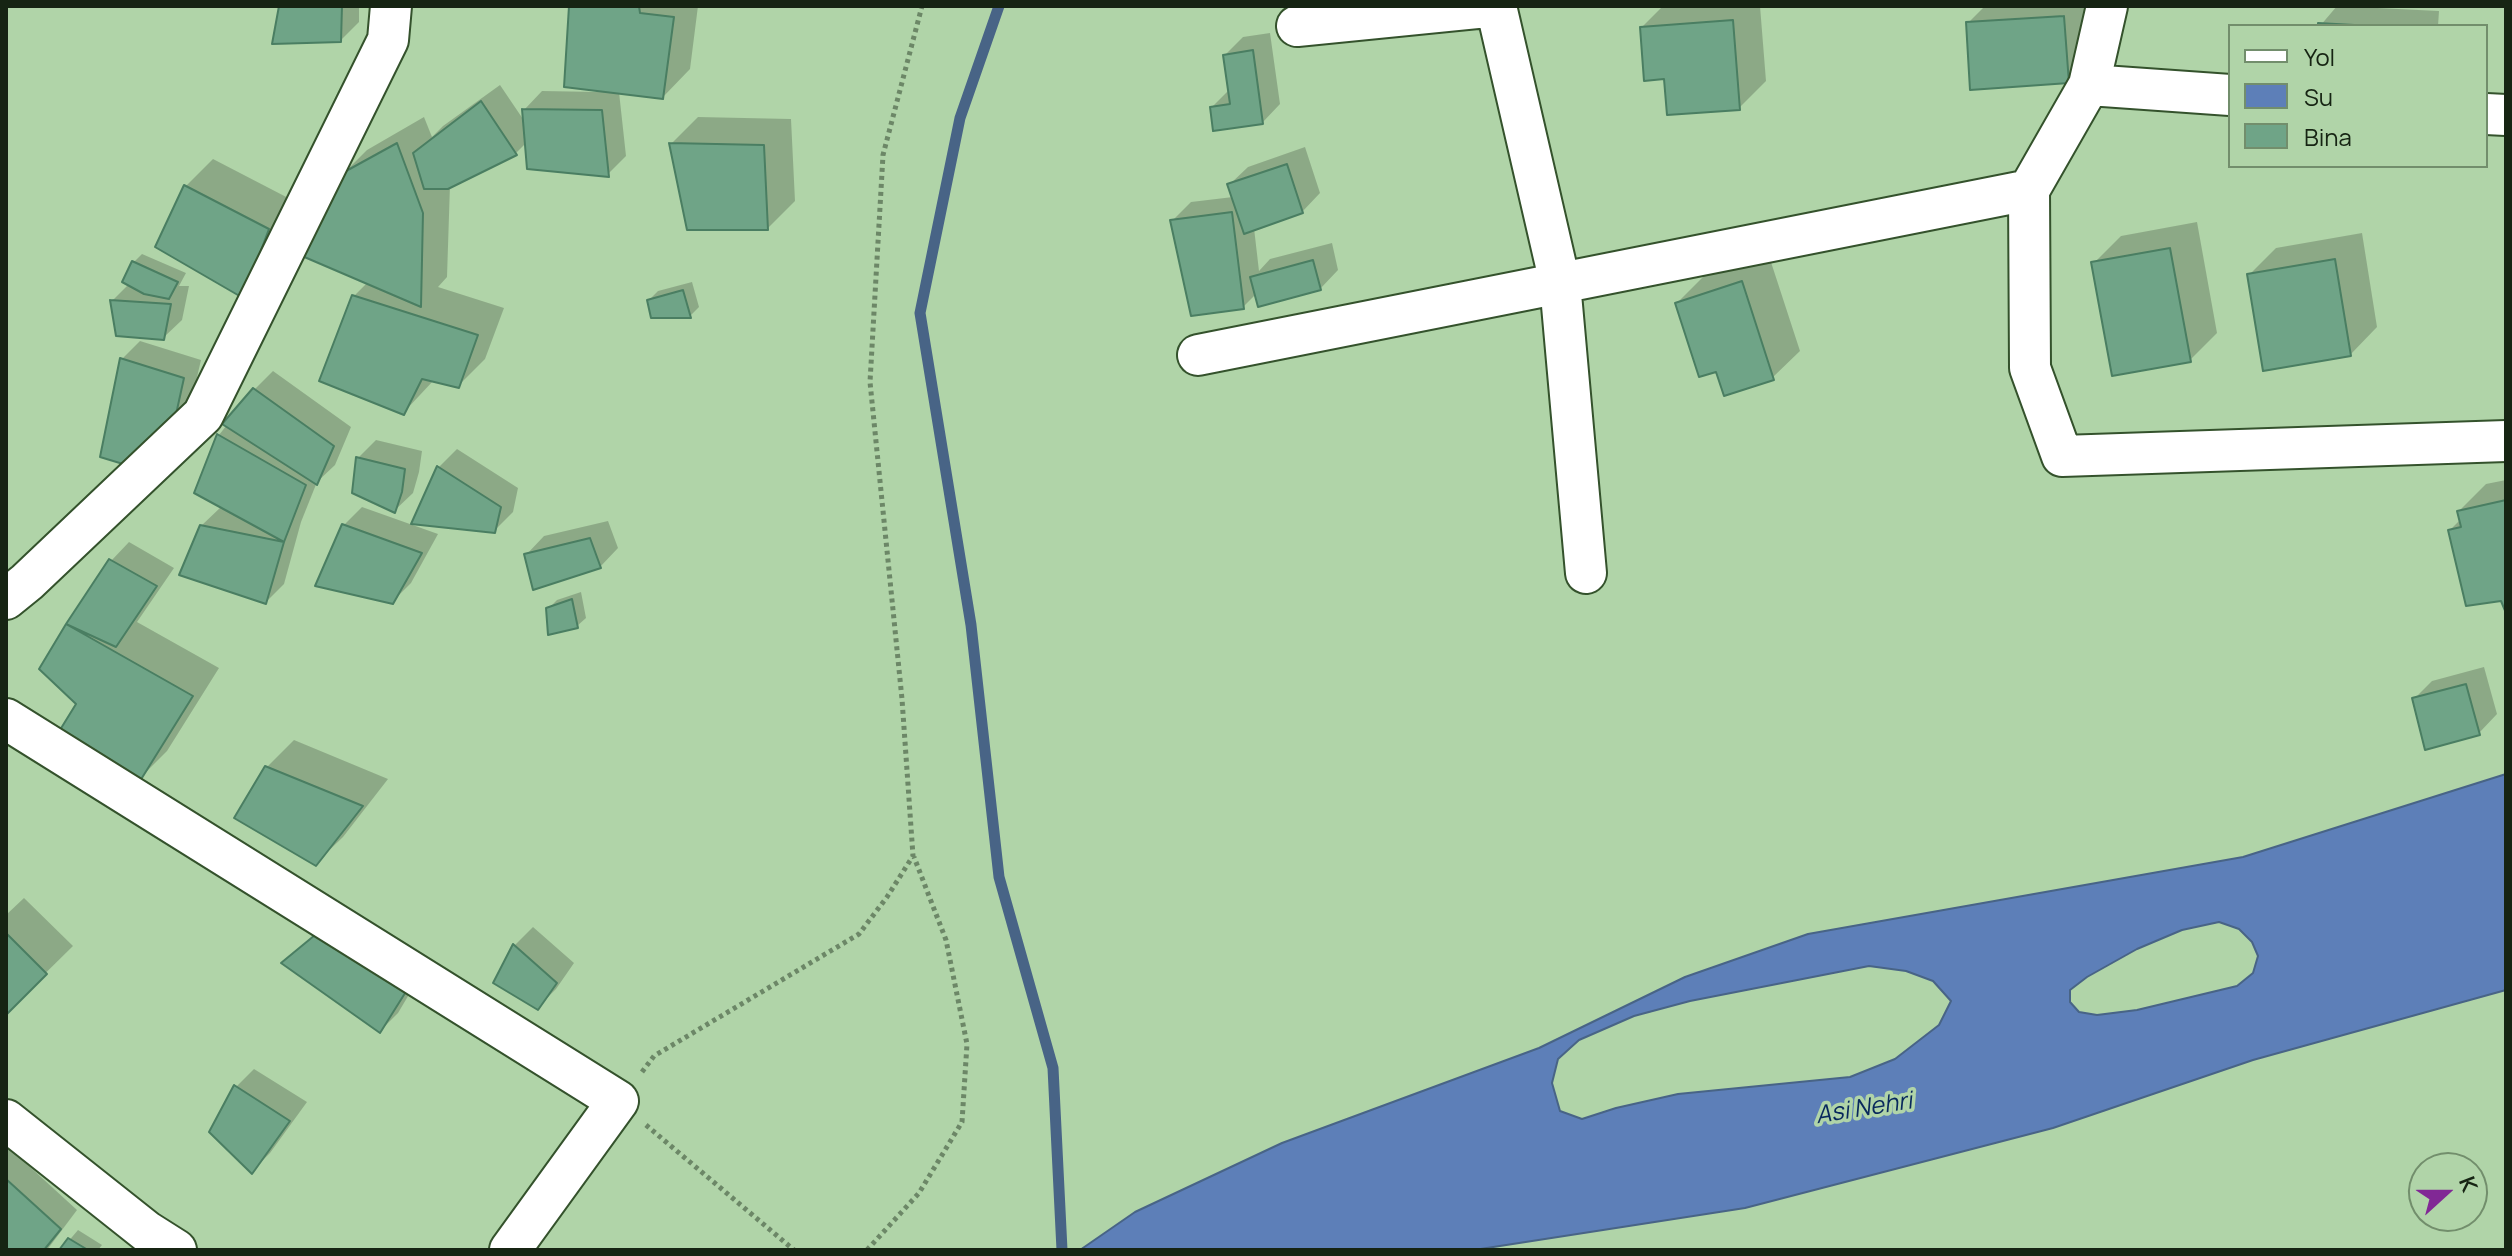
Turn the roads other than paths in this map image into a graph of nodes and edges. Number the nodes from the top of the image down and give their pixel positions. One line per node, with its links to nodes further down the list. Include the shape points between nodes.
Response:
1 (391, 6): 12 (street, via 388,40 203,415)
2 (1496, 6): 4 (street); 8 (street)
3 (2107, 6): 5 (street)
4 (1297, 26)
5 (2089, 85): 6 (street); 7 (street)
6 (2228, 95)
7 (2029, 190): 8 (street); 10 (street, via 2030,368 2062,456)
8 (1560, 283): 9 (street); 11 (street)
9 (1198, 355)
10 (2506, 441)
11 (1586, 573)
12 (6, 599)
13 (6, 719): 16 (street, via 618,1101)
14 (6, 1120): 15 (street)
15 (176, 1250)
16 (510, 1250)

